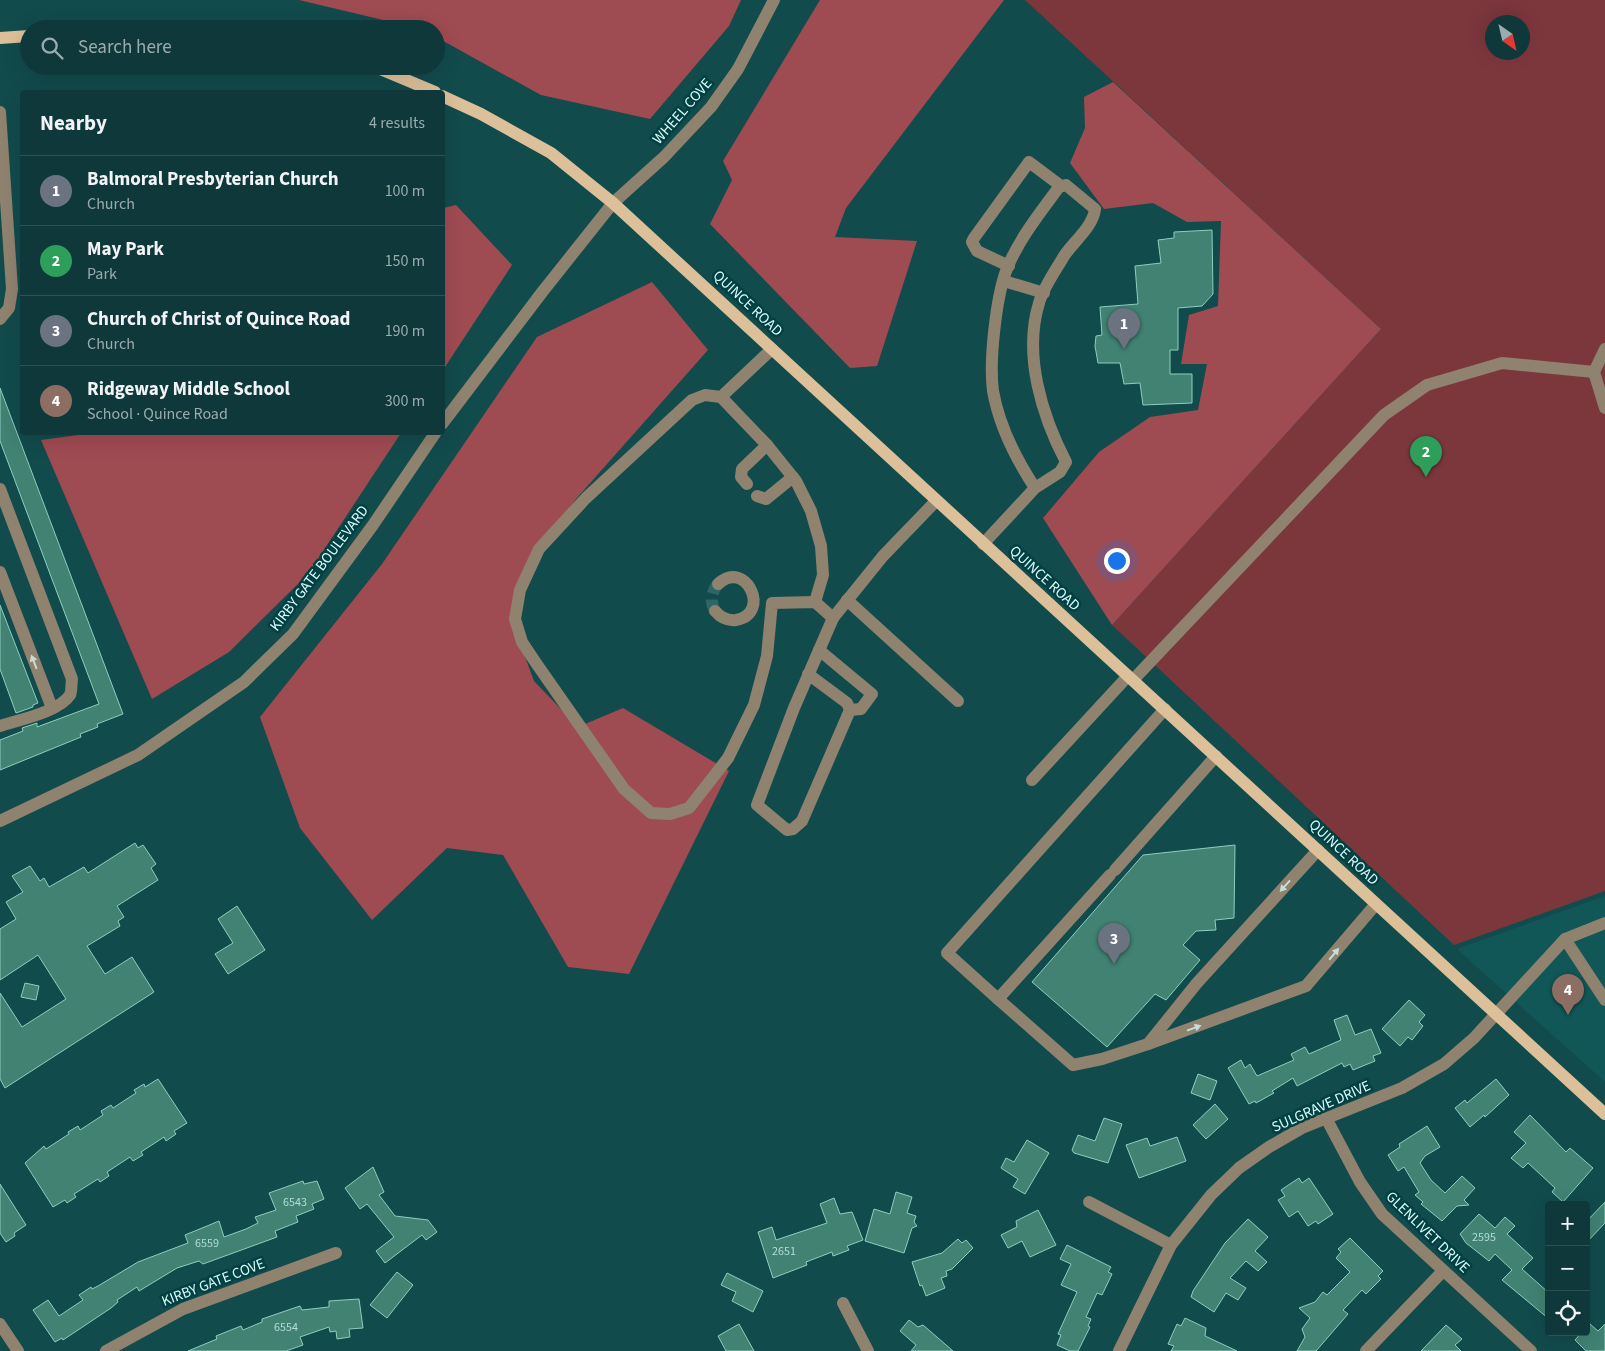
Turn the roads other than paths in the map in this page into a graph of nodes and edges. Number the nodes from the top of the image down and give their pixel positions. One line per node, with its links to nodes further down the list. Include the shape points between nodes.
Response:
1 (774, 0): 9 (street, WHEEL COVE, via 738,69 711,107 664,157)
2 (20, 37): 3 (main road)
3 (0, 38)
4 (394, 75): 5 (main road)
5 (430, 90)
6 (445, 97): 9 (main road, QUINCE ROAD, via 552,153)
7 (0, 112): 13 (street, via 12,289 9,308)
8 (1061, 186): 10 (street, via 1027,232); 10 (street, via 1029,162 974,238 972,242 977,251); 12 (street, via 1066,185 1095,209 1094,217 1065,255)
9 (613, 203): 14 (main road, QUINCE ROAD); 19 (street)
10 (1009, 266): 11 (street)
11 (1004, 281): 12 (street); 24 (street, via 994,322 993,390 1002,426)
12 (1044, 293): 24 (street, via 1039,303 1034,336 1036,382 1066,462 1060,472)
13 (0, 319)
14 (772, 348): 17 (street); 27 (main road, QUINCE ROAD)
15 (1605, 349): 16 (street)
16 (1594, 372): 18 (street); 39 (street, via 1502,363 1426,385 1384,415)
17 (722, 397): 21 (street); 34 (street, via 706,395 692,400 586,498 539,549 520,590 515,619 522,642 624,789 651,813 670,814 688,808 722,765 754,705 767,656)
18 (1605, 408)
19 (445, 420)
20 (434, 435): 47 (street, KIRBY GATE BOULEVARD, via 293,634 244,682 138,756)
21 (767, 445): 22 (street); 23 (street, via 742,469 741,477)
22 (793, 477): 26 (street, via 766,498); 33 (street, via 810,511 821,546 823,575)
23 (747, 484)
24 (1035, 488): 28 (street)
25 (0, 489): 41 (street, via 72,679 71,693 65,701)
26 (757, 496)
27 (936, 501): 28 (main road, QUINCE ROAD); 31 (street, via 883,556)
28 (983, 544): 39 (main road, QUINCE ROAD)
29 (0, 572): 41 (street, one-way to 29)
30 (718, 584): 32 (street, via 726,579 740,579 751,588)
31 (847, 600): 36 (street); 40 (street)
32 (754, 602): 34 (street); 35 (street, via 748,614 735,620 722,618)
33 (815, 602): 34 (street); 36 (street)
34 (772, 603)
35 (715, 611)
36 (833, 618): 37 (street)
37 (819, 650): 38 (street); 43 (street, via 872,694 861,709)
38 (808, 674): 43 (street, via 847,703); 43 (street, via 757,805 787,830 802,821)
39 (1130, 678): 42 (main road, QUINCE ROAD); 46 (street)
40 (958, 701)
41 (52, 708): 44 (street)
42 (1165, 709): 45 (main road, QUINCE ROAD); 52 (street, via 947,952)
43 (850, 710)
44 (0, 726)
45 (1216, 756): 48 (main road, QUINCE ROAD); 52 (street)
46 (1032, 780)
47 (0, 821)
48 (1318, 850): 49 (main road, QUINCE ROAD); 55 (street, one-way to 55, via 1197,983)
49 (1376, 904): 54 (main road, QUINCE ROAD); 55 (street, one-way to 49, via 1306,986)
50 (1605, 924): 51 (street)
51 (1565, 939): 53 (street); 54 (street, SULGRAVE DRIVE)
52 (998, 999): 55 (street, via 1073,1065)
53 (1605, 1000)
54 (1496, 1014): 56 (main road, QUINCE ROAD); 57 (street, SULGRAVE DRIVE, via 1459,1052 1427,1075)
55 (1148, 1044)
56 (1605, 1114)
57 (1326, 1118): 59 (street, SULGRAVE DRIVE, via 1283,1138 1239,1168 1211,1195); 61 (street, GLENLIVET DRIVE, via 1373,1203)
58 (1089, 1202): 59 (street)
59 (1171, 1245): 67 (street, SULGRAVE DRIVE)
60 (336, 1253): 65 (street, KIRBY GATE COVE, via 183,1309)
61 (1443, 1271): 68 (street); 69 (street, GLENLIVET DRIVE)
62 (843, 1303): 66 (street)
63 (0, 1324): 64 (street)
64 (18, 1351)
65 (106, 1351)
66 (868, 1351)
67 (1119, 1351)
68 (1366, 1351)
69 (1531, 1351)

